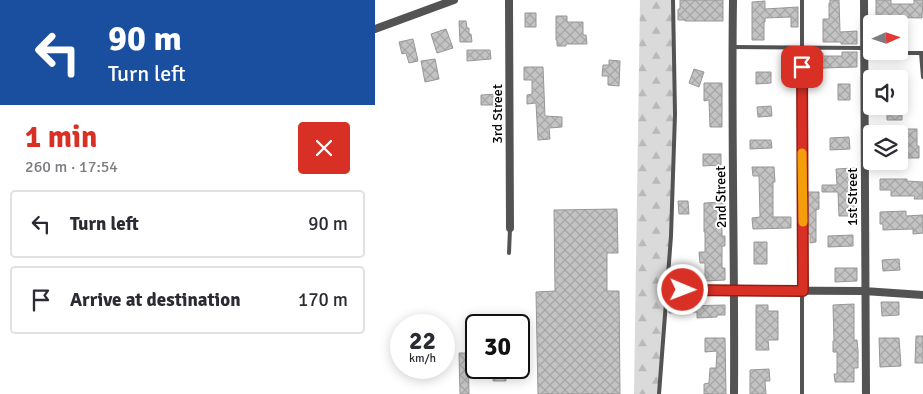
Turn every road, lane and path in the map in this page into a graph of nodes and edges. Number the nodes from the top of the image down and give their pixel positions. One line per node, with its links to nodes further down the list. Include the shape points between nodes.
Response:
1 (454, 0): 8 (street)
2 (509, 0): 16 (street, 3rd Street)
3 (673, 0): 18 (lane, via 675,114)
4 (733, 0): 9 (street, 2nd Street)
5 (802, 0): 10 (lane)
6 (864, 0): 7 (street, 1st Street)
7 (864, 15)
8 (375, 29)
9 (732, 47): 10 (lane); 19 (street, 2nd Street)
10 (802, 48): 11 (lane); 20 (lane)
11 (863, 48)
12 (908, 53): 13 (lane)
13 (922, 54): 15 (lane)
14 (863, 60): 21 (street, 1st Street)
15 (923, 77)
16 (510, 228): 17 (lane)
17 (509, 253)
18 (667, 290): 19 (street); 23 (lane)
19 (735, 291): 20 (street); 24 (street, 2nd Street)
20 (803, 291): 21 (street); 25 (lane)
21 (864, 291): 22 (street); 26 (street, 1st Street)
22 (923, 295)
23 (659, 394)
24 (734, 394)
25 (802, 394)
26 (866, 394)

